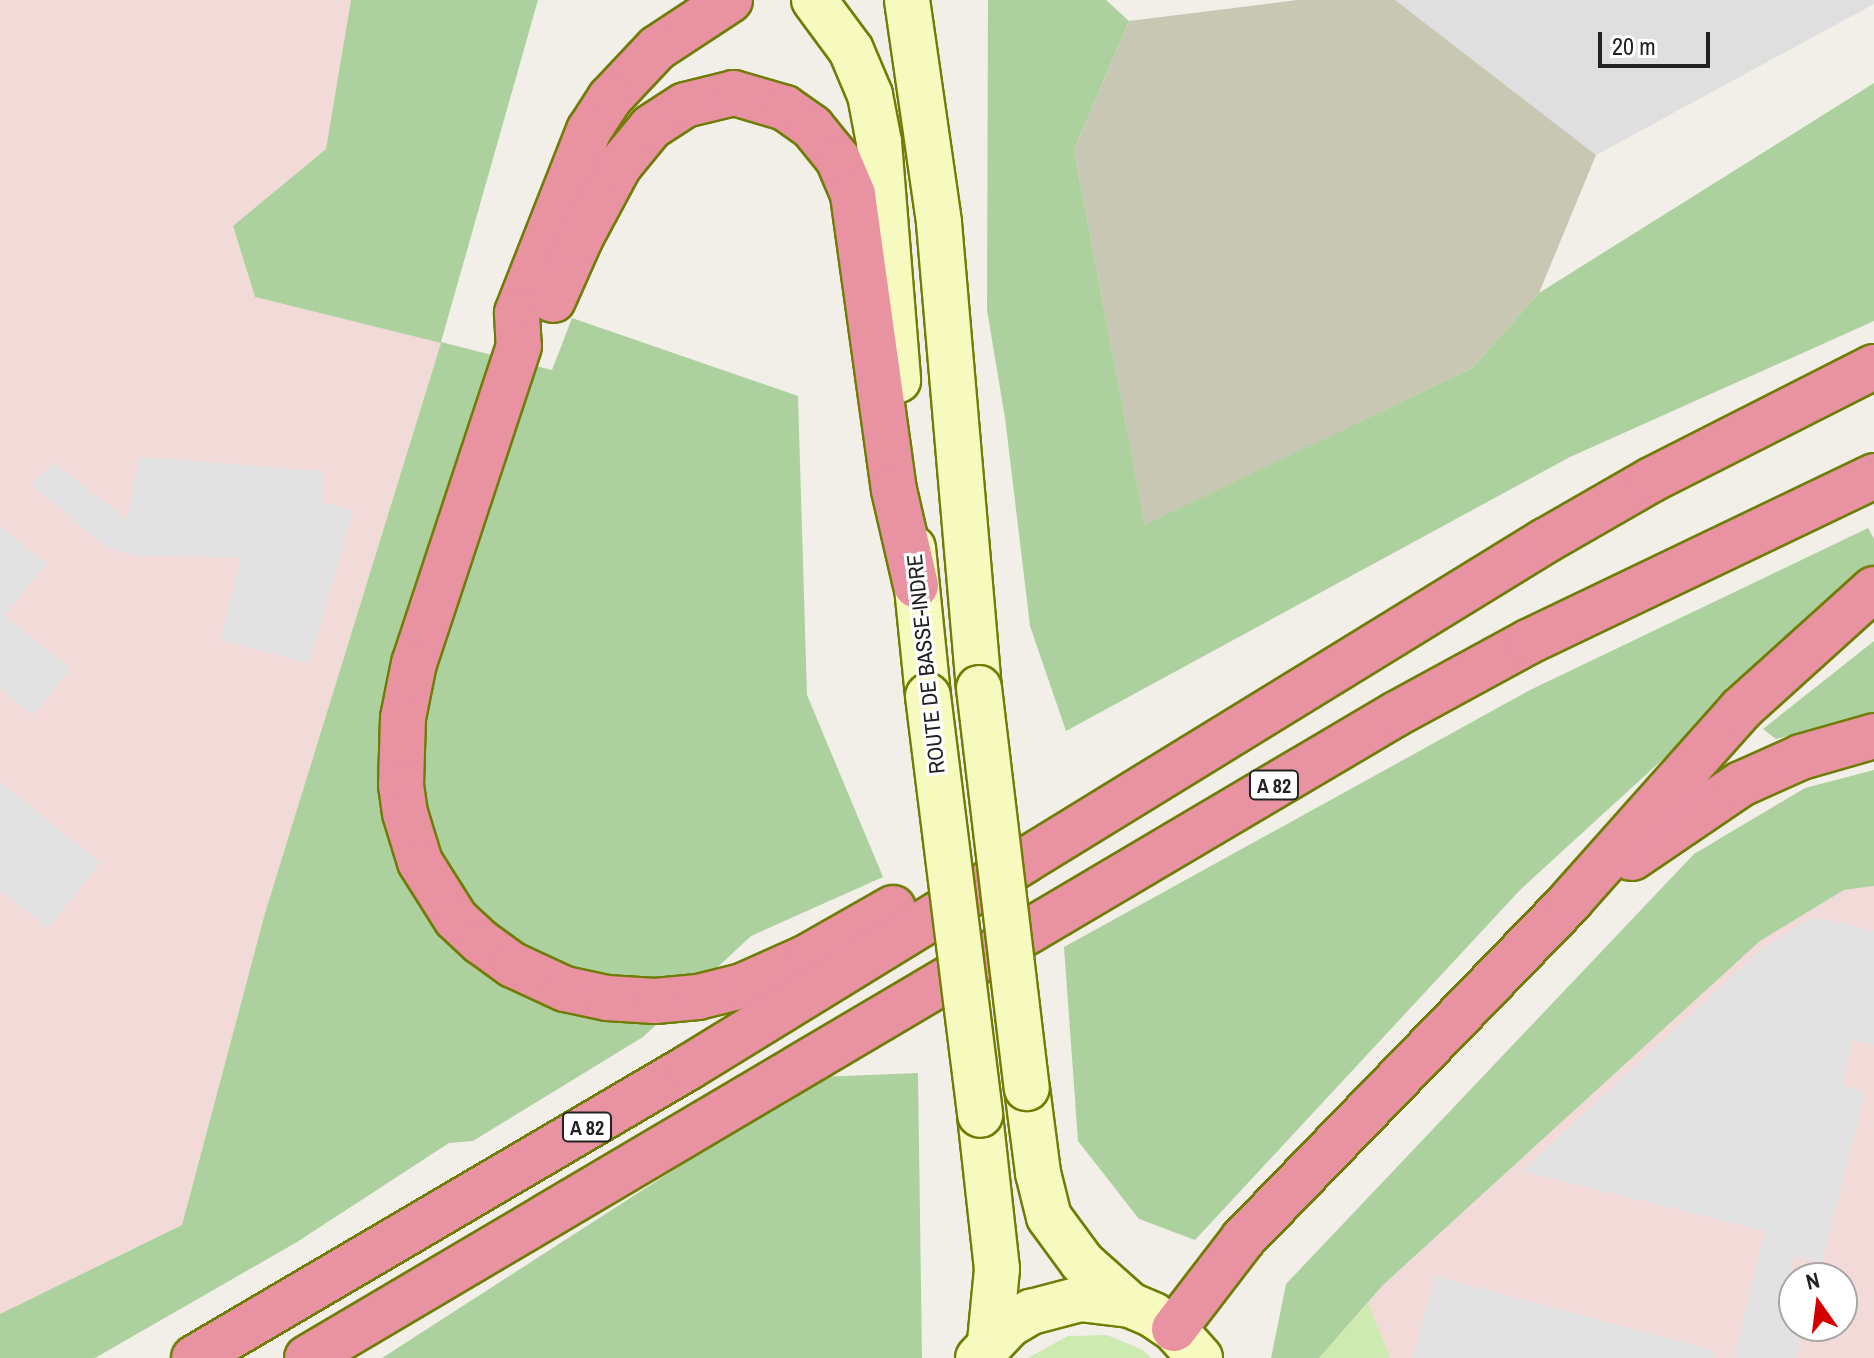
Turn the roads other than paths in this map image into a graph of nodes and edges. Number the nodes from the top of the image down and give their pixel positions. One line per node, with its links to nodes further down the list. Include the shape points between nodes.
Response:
1 (730, 0): 4 (highway, via 657,48 610,98 589,130 517,313)
2 (814, 0): 7 (main road, ROUTE DE BASSE-INDRE, via 851,50 870,95 879,142)
3 (907, 0): 12 (main road, bridge, via 939,223 979,688 1038,1173 1049,1217 1082,1262)
4 (519, 346): 7 (highway, via 543,323 619,166 651,127 685,105 734,93 785,108 812,127 838,159 853,195 894,490); 10 (highway, via 430,610 403,718 405,813 420,862 456,919 513,965 565,989 655,1001 742,986 807,957 910,899)
5 (1874, 367): 10 (highway, A 82, via 1664,473 1532,548)
6 (1874, 476): 16 (highway, A 82, via 1528,642 1396,714)
7 (916, 585): 14 (main road, ROUTE DE BASSE-INDRE, bridge, via 997,1269)
8 (1874, 589): 11 (highway, via 1741,709)
9 (1874, 736): 11 (highway, via 1801,757 1741,784)
10 (977, 890): 15 (highway, A 82, via 689,1067)
11 (1571, 900): 13 (highway, via 1243,1239)
12 (1130, 1305): 13 (main road); 14 (main road, via 1093,1299 1054,1303 1009,1325)
13 (1187, 1343)
14 (984, 1350)
15 (194, 1358)
16 (307, 1358)

